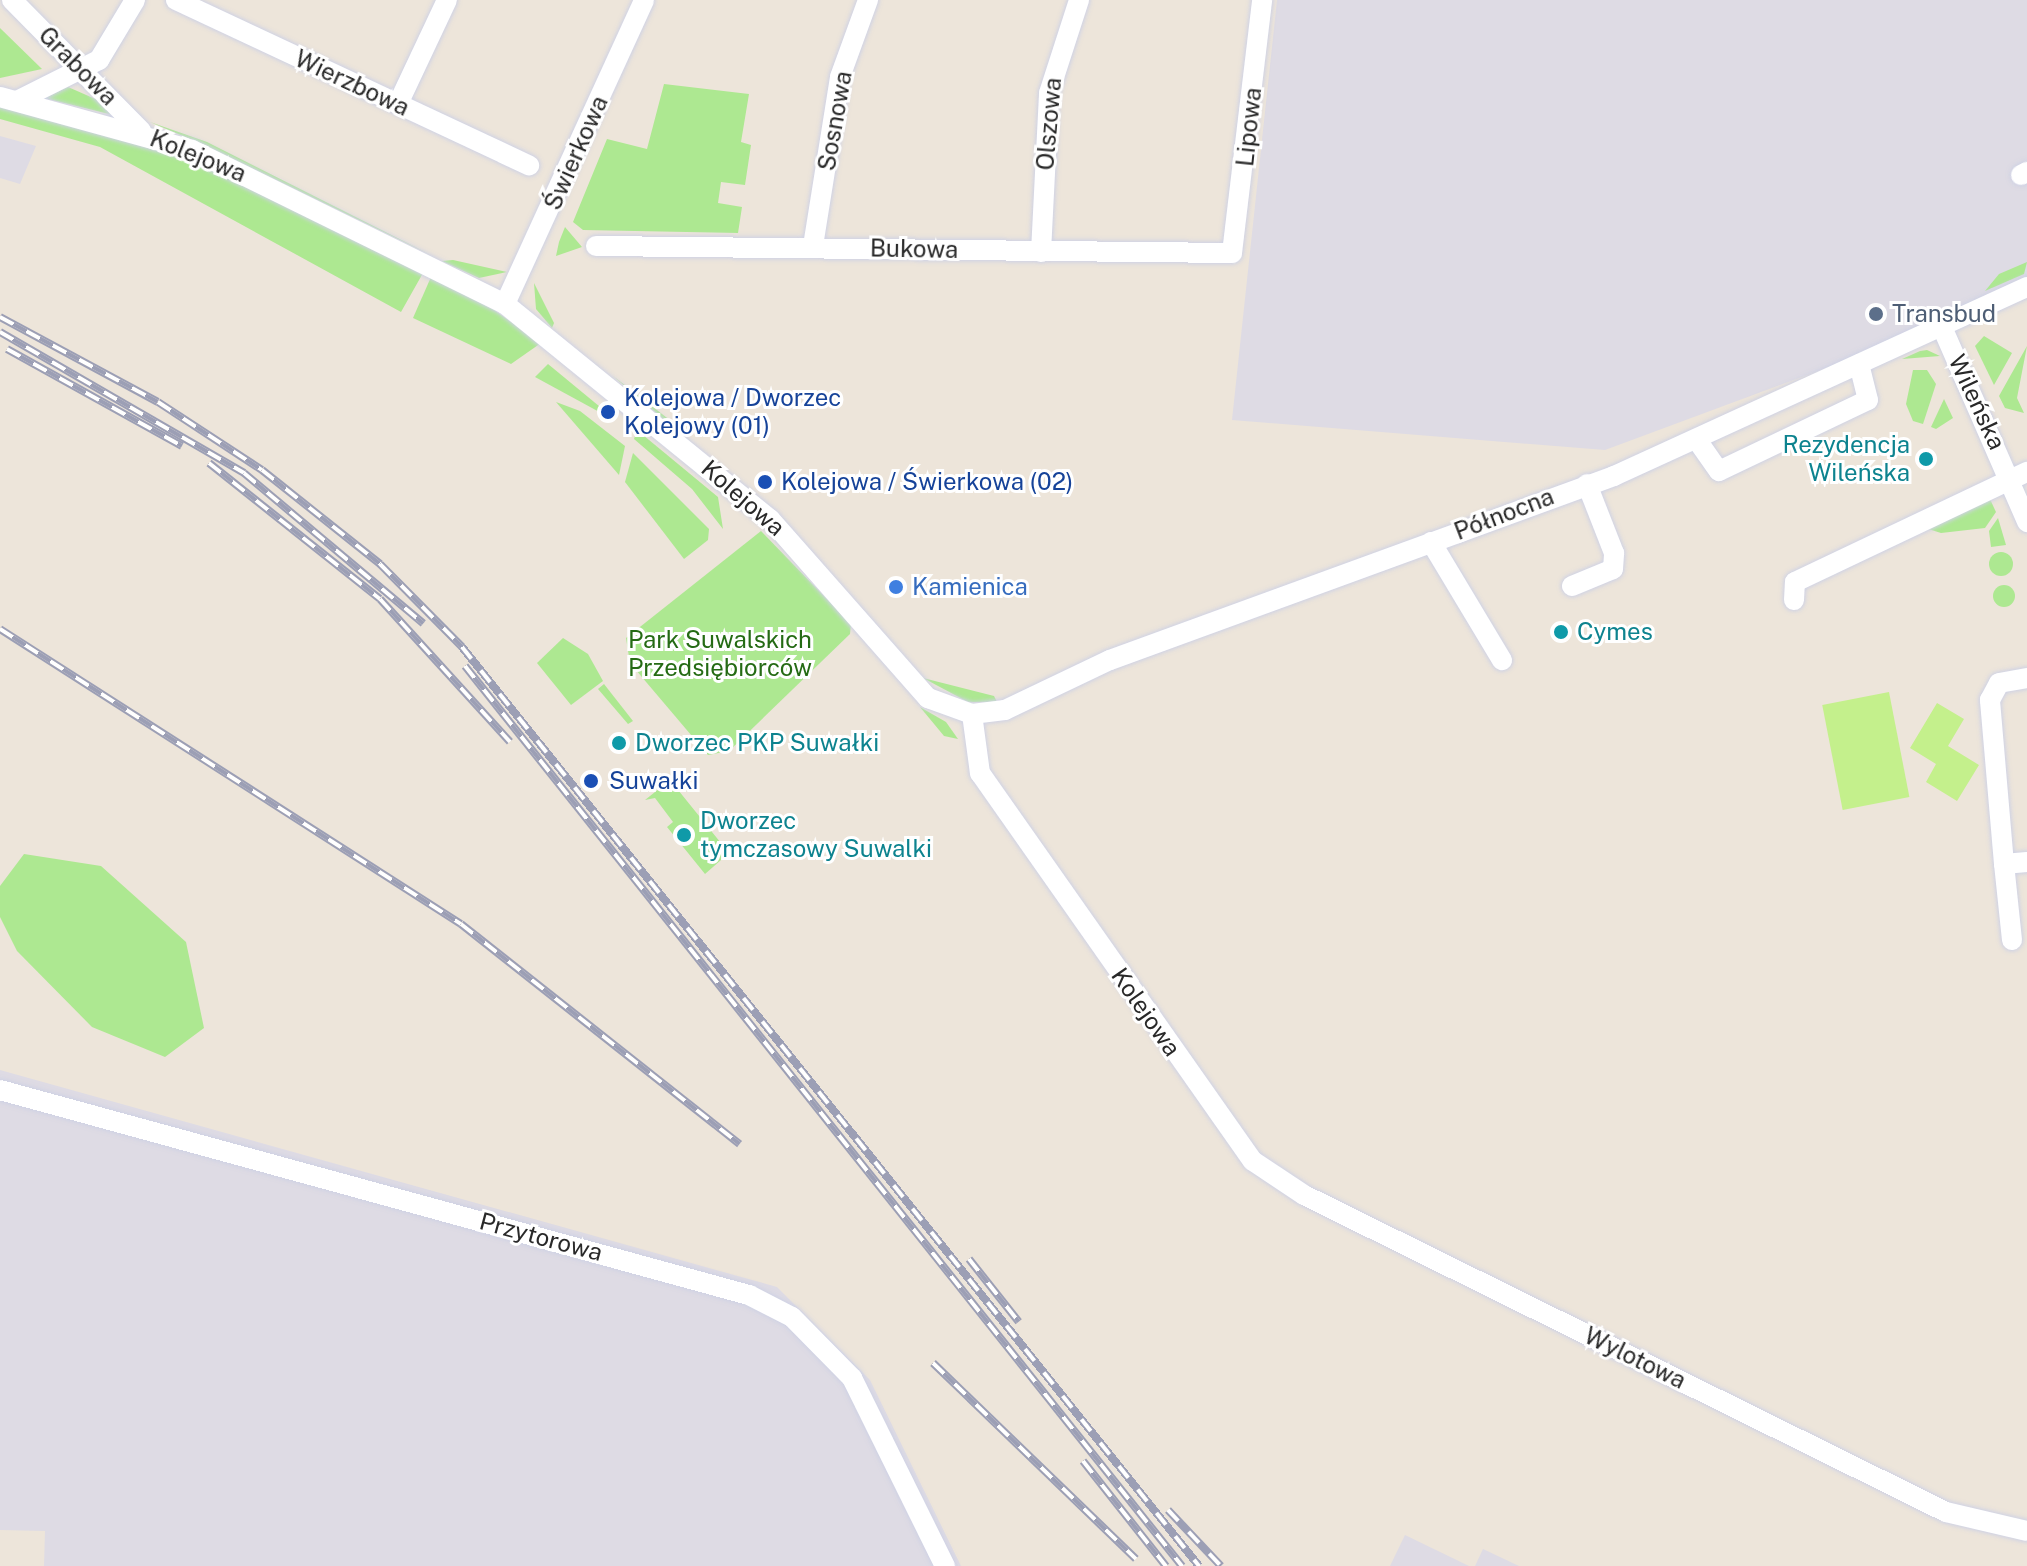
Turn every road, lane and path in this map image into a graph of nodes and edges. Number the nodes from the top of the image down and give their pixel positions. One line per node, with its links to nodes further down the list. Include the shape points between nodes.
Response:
1 (12, 0): 9 (street, Grabowa)
2 (135, 0): 9 (street, via 114,42)
3 (176, 0): 11 (street, Wierzbowa)
4 (447, 0): 11 (street)
5 (644, 0): 19 (street, Świerkowa)
6 (868, 0): 15 (street, Sosnowa, via 840,77)
7 (1079, 0): 16 (street, Olszowa, via 1049,93)
8 (1262, 0): 17 (street, Lipowa)
9 (82, 71): 10 (street); 12 (street, Grabowa)
10 (8, 99): 12 (street, Kolejowa)
11 (398, 104): 13 (street, Wierzbowa)
12 (143, 133): 19 (street, Kolejowa, via 221,163)
13 (529, 165)
14 (596, 246): 15 (street, Bukowa)
15 (813, 246): 16 (street, Bukowa)
16 (1041, 252): 17 (street, Bukowa)
17 (1232, 253)
18 (2027, 287): 20 (street, Północna)
19 (505, 304): 31 (street, Kolejowa, via 770,519 928,698)
20 (1942, 327): 21 (street, Północna); 23 (street, Wileńska)
21 (1859, 364): 22 (street, Północna); 22 (street, via 1868,400 1719,471)
22 (1697, 440): 24 (street, Północna)
23 (2020, 475): 25 (street, Wileńska); 28 (street, via 1795,582)
24 (1587, 484): 26 (street, Północna); 27 (street, via 1614,553 1613,569)
25 (2027, 522)
26 (1431, 542): 29 (street); 31 (street, Północna, via 1110,660 1005,710)
27 (1572, 586)
28 (1794, 600)
29 (1502, 660)
30 (2027, 678): 33 (street, via 1999,683 1990,700)
31 (972, 714): 36 (street, Kolejowa, via 980,773)
32 (2027, 862): 33 (street)
33 (2004, 864): 34 (street)
34 (2012, 940)
35 (0, 1090): 38 (street, Przytorowa, via 749,1295 792,1317 852,1378)
36 (1253, 1161): 37 (street, Wylotowa, via 1318,1202 1946,1512)
37 (2027, 1531)
38 (945, 1566)

